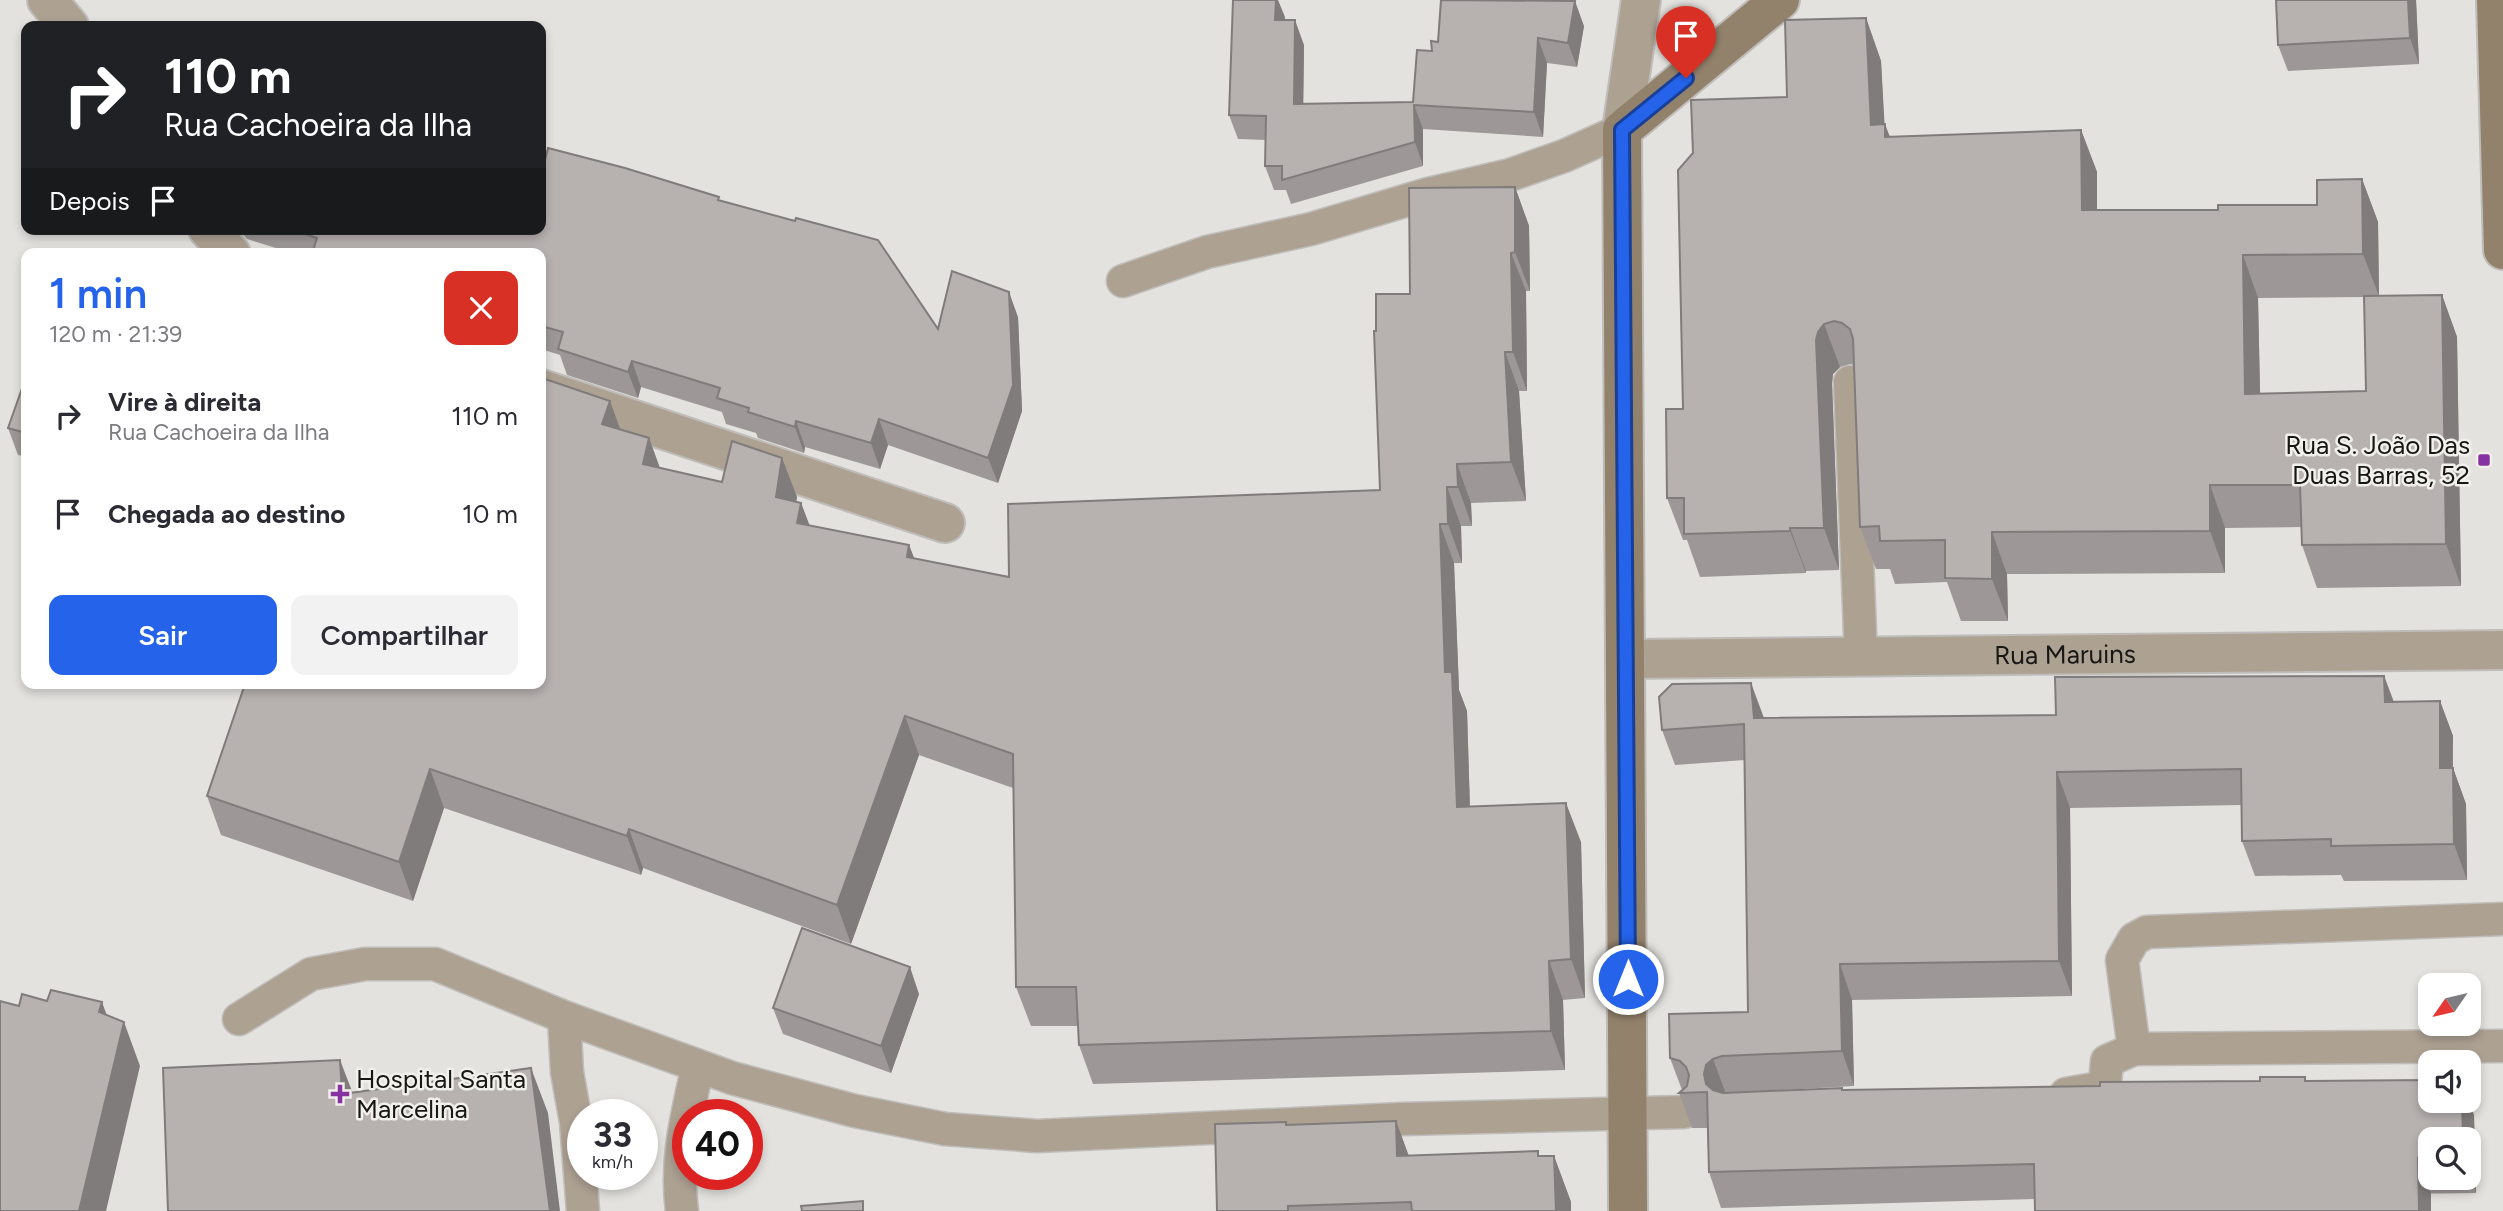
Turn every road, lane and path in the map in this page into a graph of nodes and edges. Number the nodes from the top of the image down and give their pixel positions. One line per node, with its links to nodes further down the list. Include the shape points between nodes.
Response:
1 (47, 0): 5 (street)
2 (1641, 0): 6 (street)
3 (1780, 0): 6 (street)
4 (2496, 0): 9 (street)
5 (65, 21)
6 (1622, 130): 10 (lane, via 1510,175 1208,252); 16 (street)
7 (214, 235): 8 (street)
8 (225, 248)
9 (2503, 250)
10 (1123, 281)
11 (1850, 382): 15 (lane)
12 (546, 391): 13 (street)
13 (945, 523)
14 (2503, 650): 15 (street, Rua Maruins)
15 (1861, 657): 16 (street, Rua Maruins)
16 (1626, 659): 25 (street)
17 (2503, 919): 21 (lane, via 2147,932 2134,939 2122,960)
18 (564, 1017): 19 (lane, via 435,964 365,964 311,974); 22 (lane); 26 (lane)
19 (239, 1019)
20 (2503, 1046): 21 (lane)
21 (2134, 1049): 23 (lane, via 2107,1061 2105,1083 2100,1088)
22 (698, 1066): 25 (lane, via 855,1111 945,1129 1037,1136); 27 (lane, via 681,1141)
23 (2038, 1095)
24 (1684, 1112): 25 (lane)
25 (1628, 1113): 28 (street)
26 (583, 1211)
27 (682, 1211)
28 (1628, 1211)

